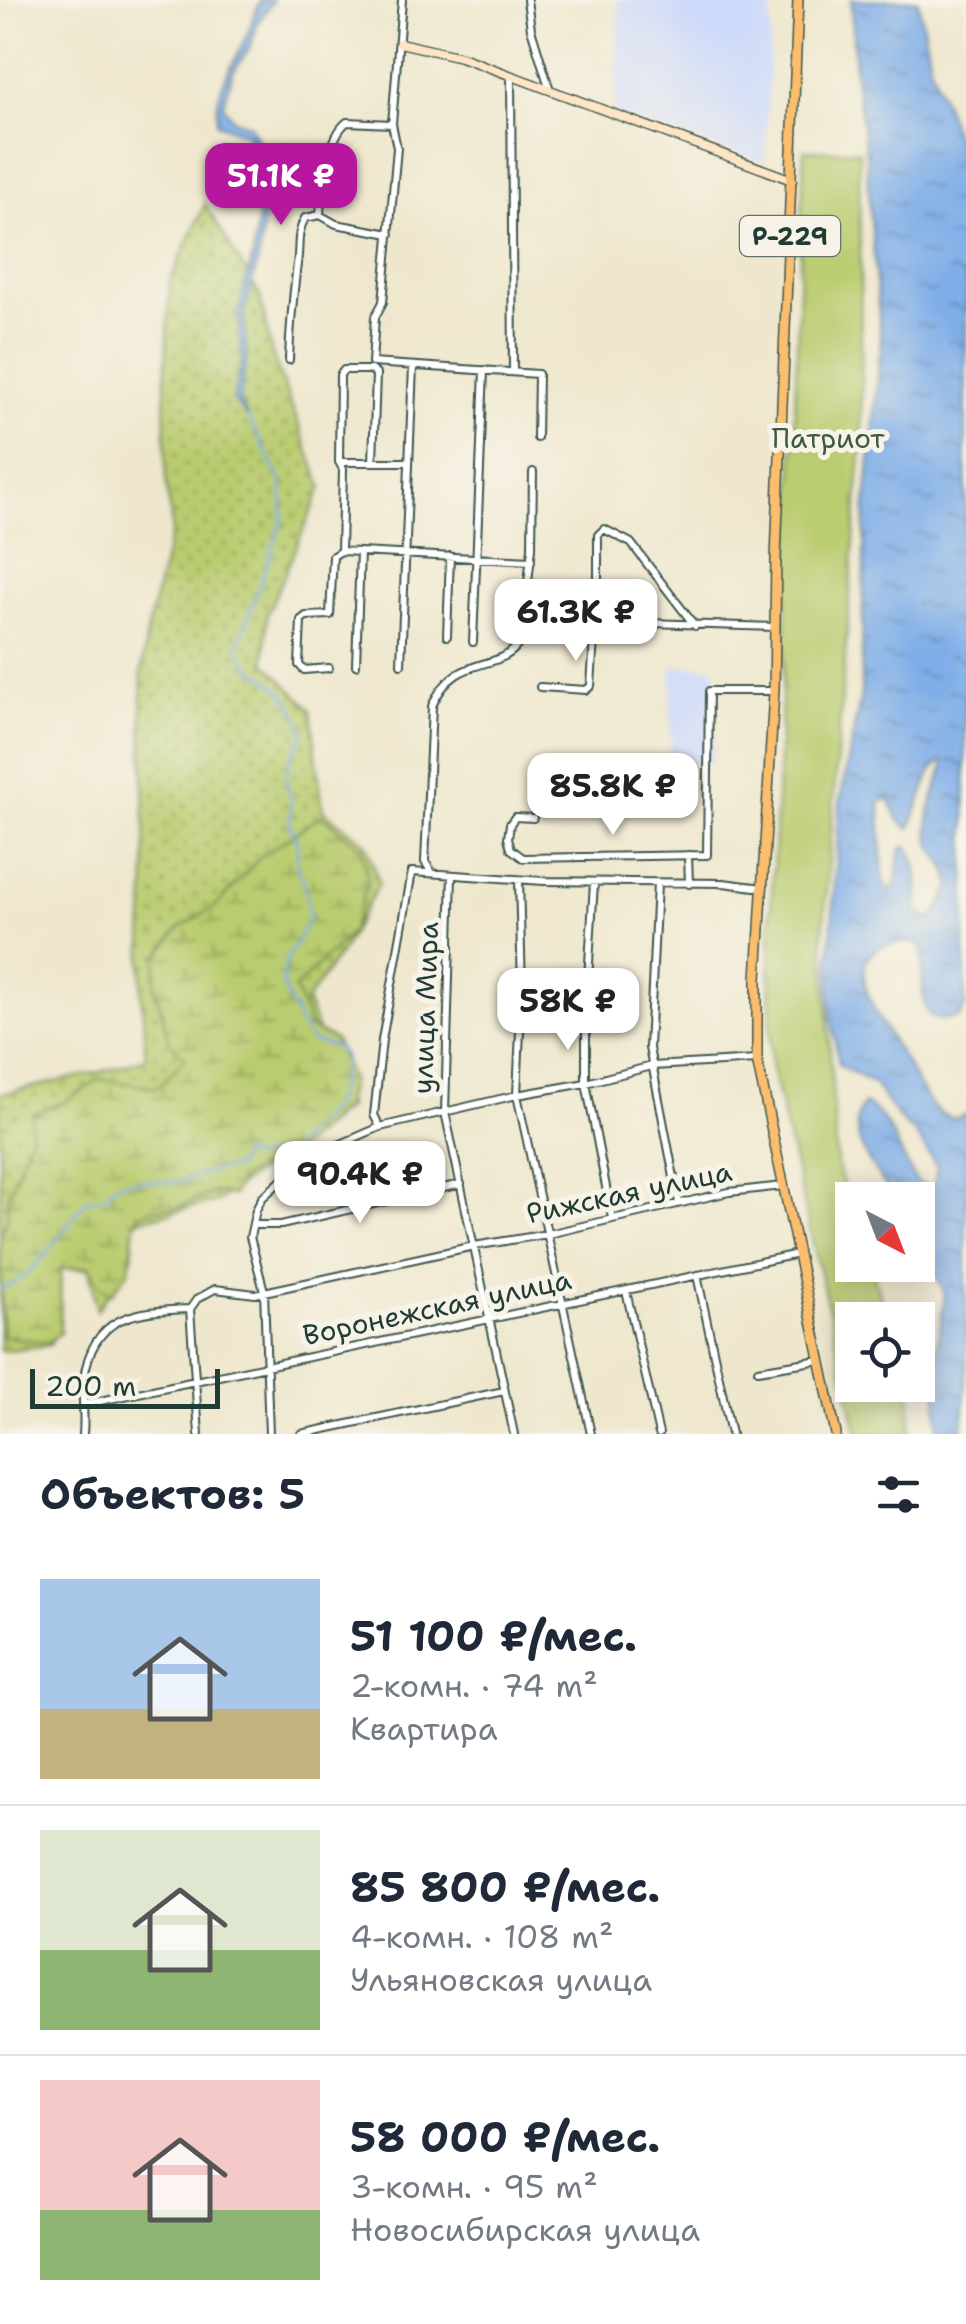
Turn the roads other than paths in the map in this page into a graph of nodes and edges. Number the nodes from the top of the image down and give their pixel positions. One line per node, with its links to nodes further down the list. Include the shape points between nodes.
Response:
1 (402, 0): 4 (street)
2 (527, 0): 6 (street)
3 (798, 0): 8 (main road, Р-229)
4 (400, 43): 5 (street); 7 (street)
5 (511, 76): 6 (street); 14 (street)
6 (550, 90): 8 (street)
7 (392, 124): 9 (street, via 347,122 339,129); 10 (street, via 397,148)
8 (792, 180): 28 (main road, Р-229)
9 (320, 214): 10 (street, via 336,224); 11 (street, via 304,218 297,236)
10 (390, 234): 12 (street, via 372,364)
11 (288, 360)
12 (414, 365): 13 (street); 18 (street)
13 (484, 370): 14 (street); 24 (street)
14 (512, 372): 15 (street, via 538,374)
15 (537, 438)
16 (339, 462): 17 (street); 17 (street, via 340,375 371,370); 20 (street)
17 (373, 462): 18 (street)
18 (407, 462): 22 (street)
19 (533, 472): 25 (street)
20 (342, 552): 21 (street); 33 (street, via 333,556 330,615 301,620 299,665)
21 (360, 552): 22 (street); 31 (street)
22 (404, 552): 23 (street); 32 (street)
23 (450, 556): 24 (street); 29 (street)
24 (474, 558): 25 (street); 30 (street)
25 (531, 560): 38 (street, via 518,646 462,669 439,689 432,706 425,862)
26 (598, 586): 27 (street, via 598,536 604,529 631,543)
27 (696, 626): 28 (street); 34 (street, via 590,622 591,686)
28 (776, 627): 35 (main road, Р-229)
29 (447, 636)
30 (473, 642)
31 (356, 664)
32 (401, 664)
33 (329, 668)
34 (540, 688)
35 (774, 691): 37 (street, via 709,691 708,855); 44 (main road, Р-229)
36 (533, 818): 37 (street, via 515,817 510,824 511,850 523,858)
37 (688, 855): 43 (street)
38 (436, 874): 39 (street); 50 (street, via 412,872 382,1040 374,1115)
39 (452, 875): 40 (street); 49 (street, улица Мира)
40 (520, 880): 41 (street); 48 (street)
41 (594, 882): 42 (street); 47 (street)
42 (657, 884): 43 (street); 46 (street)
43 (689, 884): 44 (street)
44 (763, 888): 45 (main road, Р-229)
45 (757, 1060): 46 (street); 52 (main road, Р-229)
46 (652, 1066): 47 (street); 53 (street)
47 (586, 1083): 48 (street); 54 (street)
48 (517, 1095): 49 (street); 56 (street)
49 (445, 1112): 50 (street); 51 (street, улица Мира)
50 (380, 1127): 55 (street, via 304,1160 262,1198)
51 (461, 1184): 55 (street, via 282,1225); 57 (street, улица Мира)
52 (783, 1186): 53 (street, Рижская улица); 58 (main road, Р-229)
53 (679, 1204): 54 (street, Рижская улица)
54 (612, 1218): 56 (street, Рижская улица)
55 (254, 1225): 61 (street, via 250,1237)
56 (548, 1234): 57 (street, Рижская улица); 62 (street)
57 (474, 1246): 61 (street, Рижская улица); 64 (street, улица Мира)
58 (798, 1254): 59 (street, Воронежская улица); 65 (main road, Р-229)
59 (697, 1275): 60 (street, Воронежская улица); 79 (street)
60 (626, 1290): 62 (street, Воронежская улица); 78 (street)
61 (264, 1291): 63 (street, Рижская улица, via 215,1289); 66 (street)
62 (562, 1304): 64 (street, Воронежская улица); 77 (street)
63 (190, 1309): 68 (street); 70 (street, Рижская улица, via 124,1320 96,1336 84,1378)
64 (491, 1318): 66 (street, Воронежская улица); 69 (street, улица Мира)
65 (820, 1360): 67 (street); 80 (main road, Р-229)
66 (265, 1366): 68 (street, Воронежская улица); 74 (street)
67 (758, 1370)
68 (198, 1380): 70 (street, Воронежская улица); 73 (street)
69 (504, 1391): 71 (street); 76 (street, улица Мира)
70 (86, 1404): 72 (street)
71 (337, 1431): 75 (street)
72 (82, 1434)
73 (199, 1434)
74 (269, 1434)
75 (301, 1434)
76 (514, 1434)
77 (591, 1434)
78 (658, 1434)
79 (730, 1434)
80 (836, 1434)

